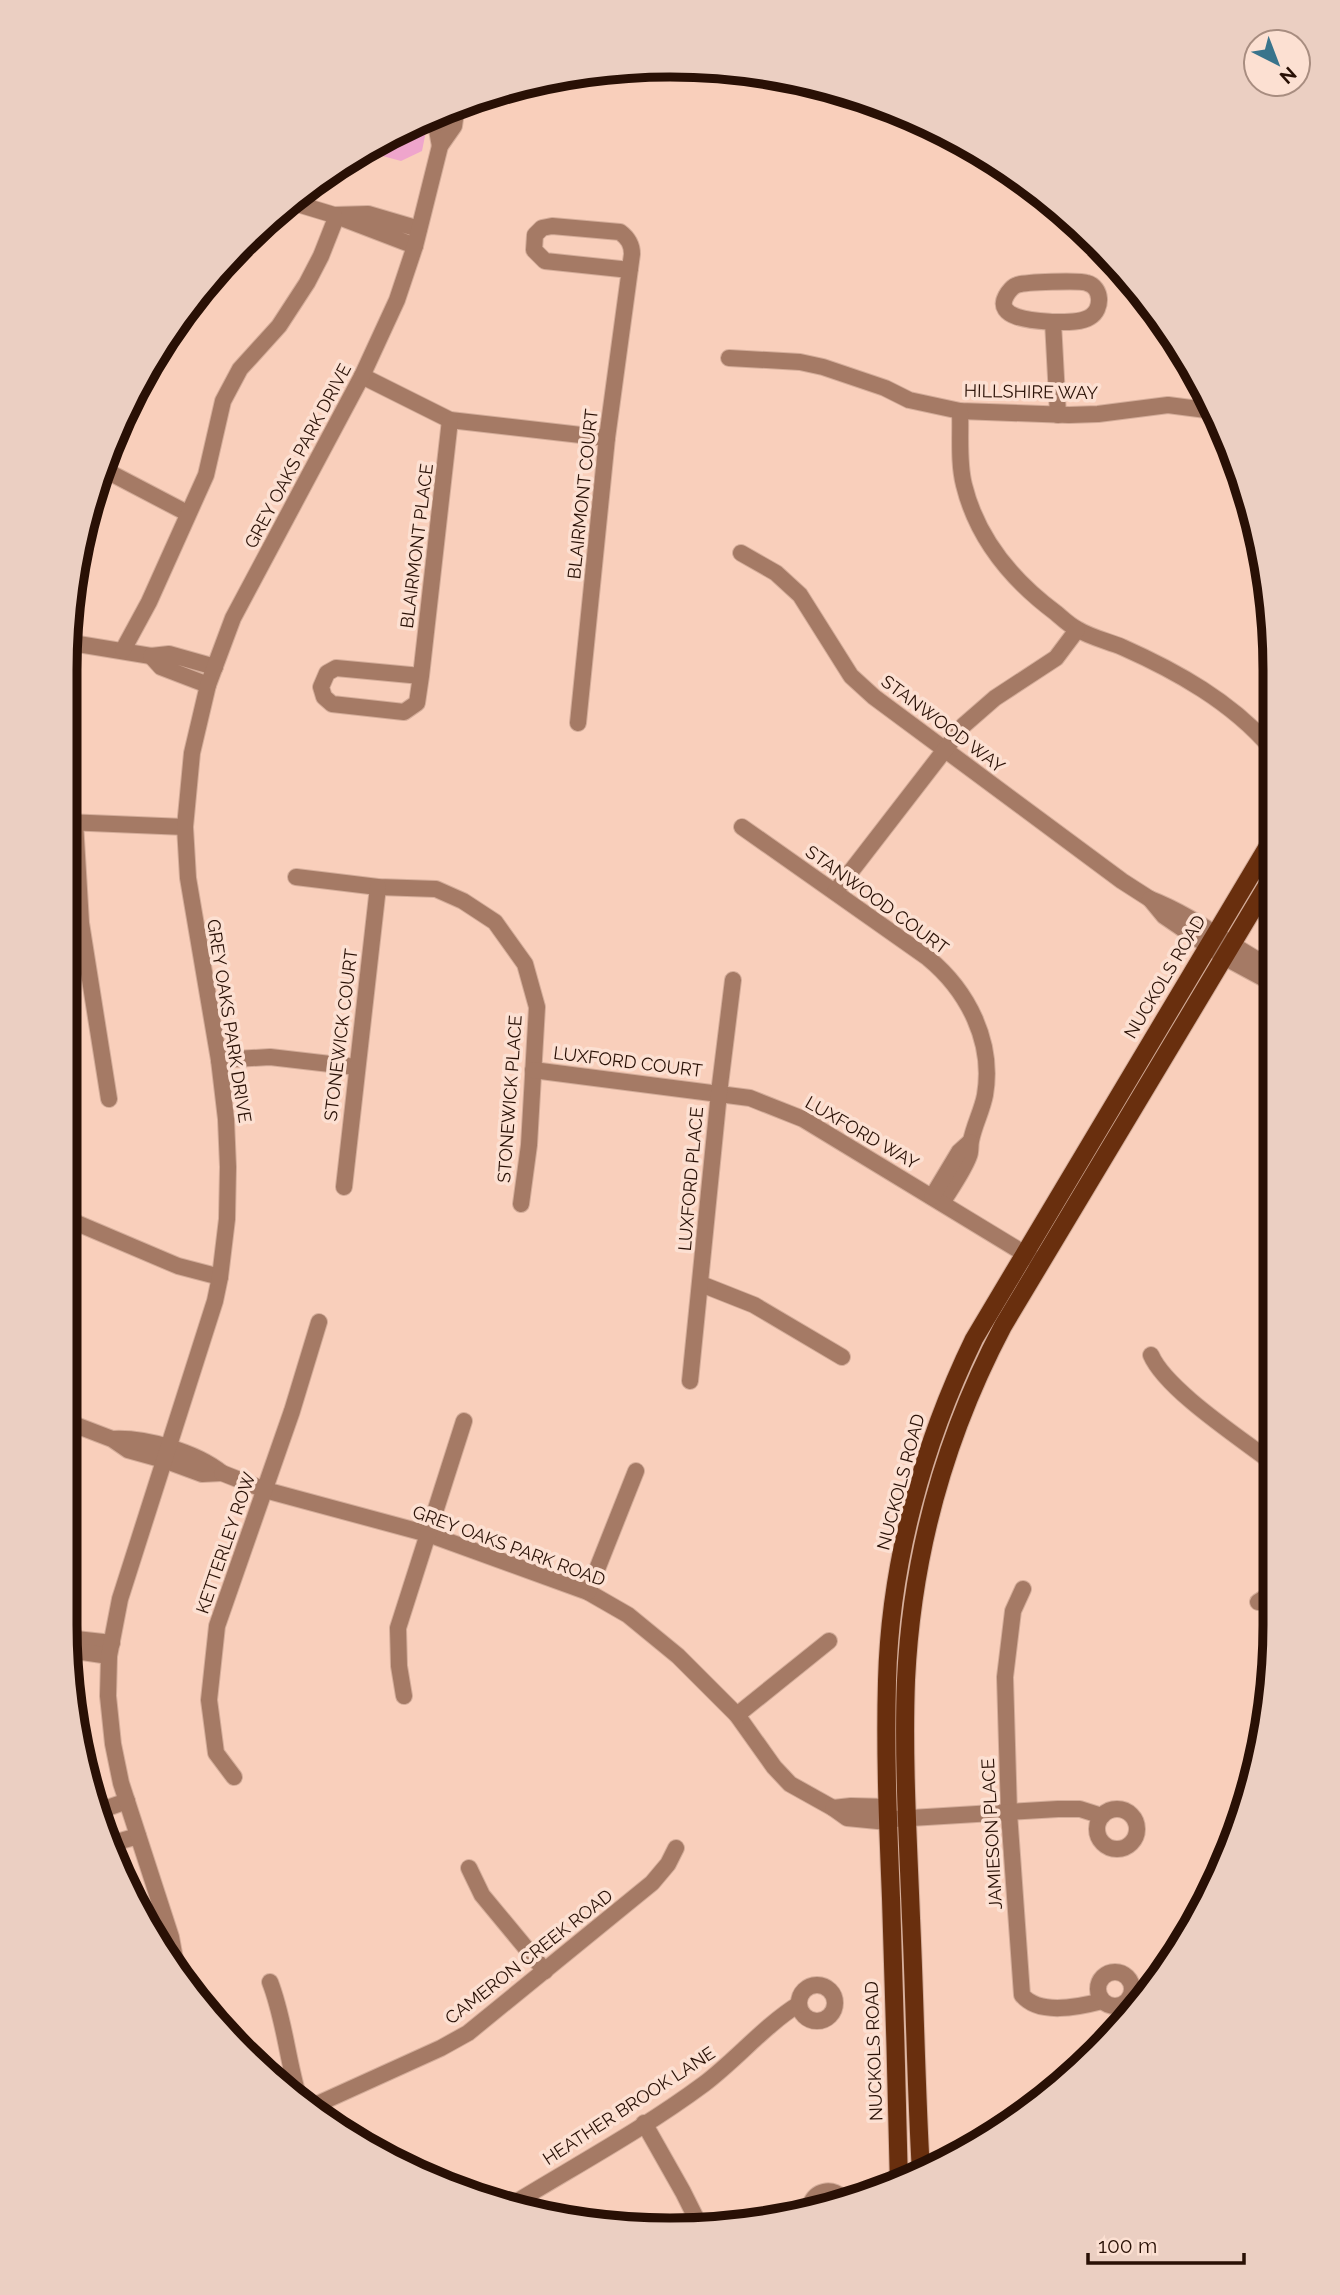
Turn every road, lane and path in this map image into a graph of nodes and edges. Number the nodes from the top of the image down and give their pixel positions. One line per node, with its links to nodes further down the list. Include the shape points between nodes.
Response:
1 (455, 117): 3 (street, GREY OAKS PARK DRIVE)
2 (438, 124): 3 (street, GREY OAKS PARK DRIVE)
3 (440, 146): 6 (street, GREY OAKS PARK DRIVE)
4 (302, 205): 5 (street)
5 (334, 215): 6 (street, via 368,214); 7 (street); 18 (street, via 307,283 279,327 240,369 223,401 206,475)
6 (419, 229): 7 (street, GREY OAKS PARK DRIVE)
7 (415, 246): 11 (street, GREY OAKS PARK DRIVE, via 397,300)
8 (630, 270): 8 (street, BLAIRMONT COURT, via 631,244 620,232 552,226 535,235 534,250 545,261); 16 (street, BLAIRMONT COURT)
9 (1053, 322): 9 (street, via 1012,316 1006,310 1006,295 1018,284 1034,283 1089,283 1097,291 1100,301 1089,317); 14 (street)
10 (729, 358): 13 (street, HILLSHIRE WAY, via 823,367 909,400)
11 (362, 376): 15 (street); 24 (street, GREY OAKS PARK DRIVE, via 233,618)
12 (1203, 410): 14 (street, HILLSHIRE WAY, via 1168,405)
13 (960, 411): 14 (street, HILLSHIRE WAY); 20 (street, via 963,483 982,532 1019,581)
14 (1058, 415)
15 (450, 420): 16 (street); 25 (street, BLAIRMONT PLACE)
16 (607, 438): 27 (street, BLAIRMONT COURT)
17 (110, 473): 18 (street)
18 (187, 513): 22 (street)
19 (741, 553): 29 (street, STANWOOD WAY, via 776,573 800,595 862,687)
20 (1077, 630): 28 (street, via 1178,675 1234,712); 29 (street, via 1056,657 976,712)
21 (78, 644): 22 (street)
22 (123, 650): 23 (street)
23 (151, 656): 24 (street, via 169,654); 26 (street, via 161,667)
24 (215, 667): 26 (street, GREY OAKS PARK DRIVE)
25 (421, 676): 25 (street, BLAIRMONT PLACE, via 336,668 327,673 321,687 332,704 404,712 417,703)
26 (208, 685): 31 (street, GREY OAKS PARK DRIVE, via 192,753)
27 (578, 723)
28 (1263, 739)
29 (944, 749): 37 (street); 39 (street, STANWOOD WAY, via 1122,881 1170,906)
30 (77, 822): 31 (street)
31 (185, 827): 44 (street, GREY OAKS PARK DRIVE, via 188,878)
32 (742, 827): 37 (street, STANWOOD COURT)
33 (1263, 854): 39 (main road, NUCKOLS ROAD)
34 (296, 877): 35 (street, STONEWICK PLACE)
35 (378, 887): 45 (street, STONEWICK COURT); 46 (street, STONEWICK PLACE, via 436,889 495,922 525,964 537,1007)
36 (77, 889): 48 (street)
37 (835, 892): 50 (street, STANWOOD COURT, via 938,966 969,1005 981,1035 986,1074 981,1112 970,1142 959,1152)
38 (1263, 892): 40 (main road, NUCKOLS ROAD)
39 (1211, 940): 40 (street, STANWOOD WAY); 53 (main road, NUCKOLS ROAD)
40 (1228, 951): 41 (street); 42 (street); 54 (main road, NUCKOLS ROAD)
41 (1263, 965)
42 (1263, 976)
43 (733, 980): 47 (street, LUXFORD PLACE)
44 (219, 1060): 45 (street, via 270,1057); 55 (street, GREY OAKS PARK DRIVE, via 229,1167)
45 (356, 1067): 49 (street, STONEWICK COURT)
46 (533, 1070): 47 (street, LUXFORD COURT); 51 (street, STONEWICK PLACE)
47 (719, 1093): 50 (street, LUXFORD WAY, via 750,1098 803,1119); 56 (street, LUXFORD PLACE)
48 (109, 1099)
49 (344, 1187)
50 (937, 1200): 53 (street, LUXFORD WAY, via 965,1209)
51 (521, 1204)
52 (77, 1223): 55 (street, via 178,1266)
53 (1024, 1252): 54 (street, LUXFORD WAY); 82 (main road, NUCKOLS ROAD, via 960,1367 939,1417 912,1507 889,1643)
54 (1041, 1262): 84 (main road, NUCKOLS ROAD, via 987,1356 966,1404 946,1455 925,1537 906,1681)
55 (220, 1277): 63 (street, GREY OAKS PARK DRIVE)
56 (701, 1284): 59 (street, via 754,1305); 60 (street, LUXFORD PLACE)
57 (319, 1322): 66 (street, KETTERLEY ROW)
58 (1151, 1355): 64 (street, via 1175,1385)
59 (842, 1357)
60 (690, 1381)
61 (464, 1421): 67 (street)
62 (77, 1425): 63 (street, GREY OAKS PARK ROAD, via 112,1440 129,1438)
63 (166, 1454): 66 (street, GREY OAKS PARK ROAD, via 211,1464); 74 (street, GREY OAKS PARK DRIVE, via 120,1599)
64 (1263, 1455)
65 (636, 1471): 69 (street)
66 (265, 1490): 67 (street, GREY OAKS PARK ROAD); 78 (street, KETTERLEY ROW, via 217,1626 209,1700 216,1753)
67 (428, 1534): 69 (street, GREY OAKS PARK ROAD); 76 (street, via 398,1628)
68 (1023, 1590): 81 (street, JAMIESON PLACE, via 1013,1611 1005,1677)
69 (588, 1591): 77 (street, GREY OAKS PARK ROAD, via 628,1615 678,1656)
70 (1263, 1599): 71 (street)
71 (1258, 1602)
72 (77, 1641): 74 (street)
73 (829, 1641): 77 (street)
74 (111, 1649): 75 (street); 79 (street, GREY OAKS PARK DRIVE, via 108,1696 113,1744)
75 (78, 1650)
76 (404, 1696)
77 (737, 1716): 82 (street, GREY OAKS PARK ROAD, via 790,1784 833,1808)
78 (234, 1777)
79 (127, 1801): 80 (street); 85 (street, GREY OAKS PARK DRIVE)
80 (106, 1809)
81 (1009, 1814): 83 (street, GREY OAKS PARK ROAD, via 1080,1809); 84 (street, GREY OAKS PARK ROAD); 92 (street, JAMIESON PLACE, via 1022,1995 1041,2007)
82 (888, 1816): 84 (street, GREY OAKS PARK ROAD); 98 (main road, NUCKOLS ROAD)
83 (1102, 1816)
84 (908, 1819): 97 (main road, NUCKOLS ROAD)
85 (138, 1836): 86 (street); 89 (street, GREY OAKS PARK DRIVE)
86 (118, 1842)
87 (676, 1848): 90 (street, CAMERON CREEK ROAD, via 652,1883)
88 (469, 1868): 90 (street, via 482,1895)
89 (173, 1948)
90 (545, 1971): 95 (street, CAMERON CREEK ROAD, via 441,2049)
91 (270, 1982): 94 (street)
92 (1102, 2001)
93 (799, 2004): 96 (street, HEATHER BROOK LANE, via 737,2058)
94 (295, 2084)
95 (320, 2103)
96 (644, 2123): 100 (street, HEATHER BROOK LANE); 102 (street)
97 (921, 2162)
98 (899, 2172)
99 (837, 2194): 101 (street, via 822,2192)
100 (521, 2199)
101 (813, 2200)
102 (695, 2217)

